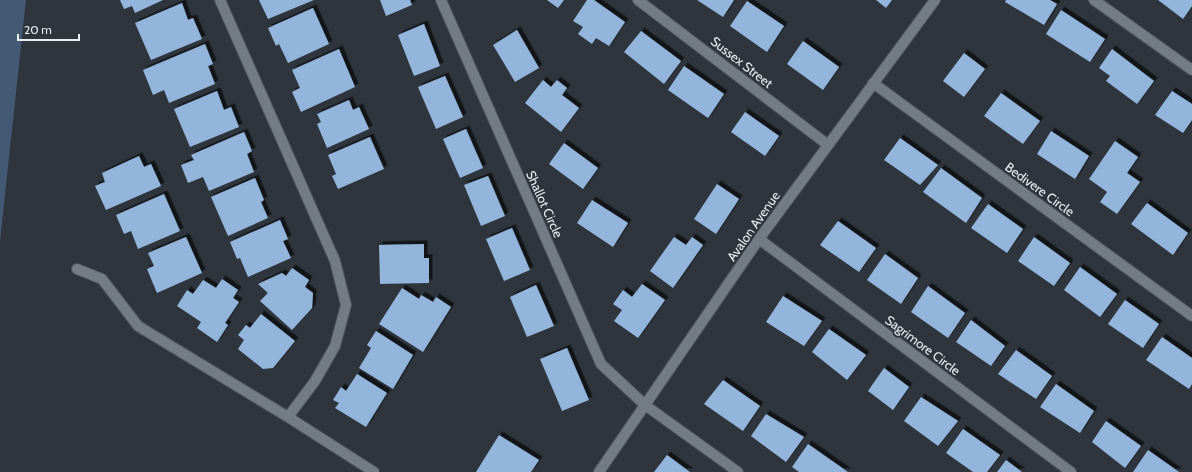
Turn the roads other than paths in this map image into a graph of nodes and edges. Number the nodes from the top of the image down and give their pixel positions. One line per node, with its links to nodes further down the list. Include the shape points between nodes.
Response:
1 (220, 0): 13 (street, via 335,261 346,305 335,346 315,381)
2 (441, 0): 12 (street, Shallot Circle, via 601,364)
3 (638, 0): 8 (street, Sussex Street)
4 (934, 0): 7 (street, Avalon Avenue)
5 (1094, 0): 6 (street)
6 (1192, 70)
7 (873, 83): 8 (street, Avalon Avenue); 11 (street, Bedivere Circle)
8 (828, 145): 9 (street, Avalon Avenue)
9 (759, 239): 12 (street, Avalon Avenue); 17 (street, Sagrimore Circle)
10 (77, 269): 13 (street, via 102,279 138,326)
11 (1192, 316)
12 (645, 405): 15 (street, Avalon Avenue); 16 (street)
13 (288, 417): 14 (street)
14 (374, 472)
15 (599, 472)
16 (738, 472)
17 (1071, 472)

